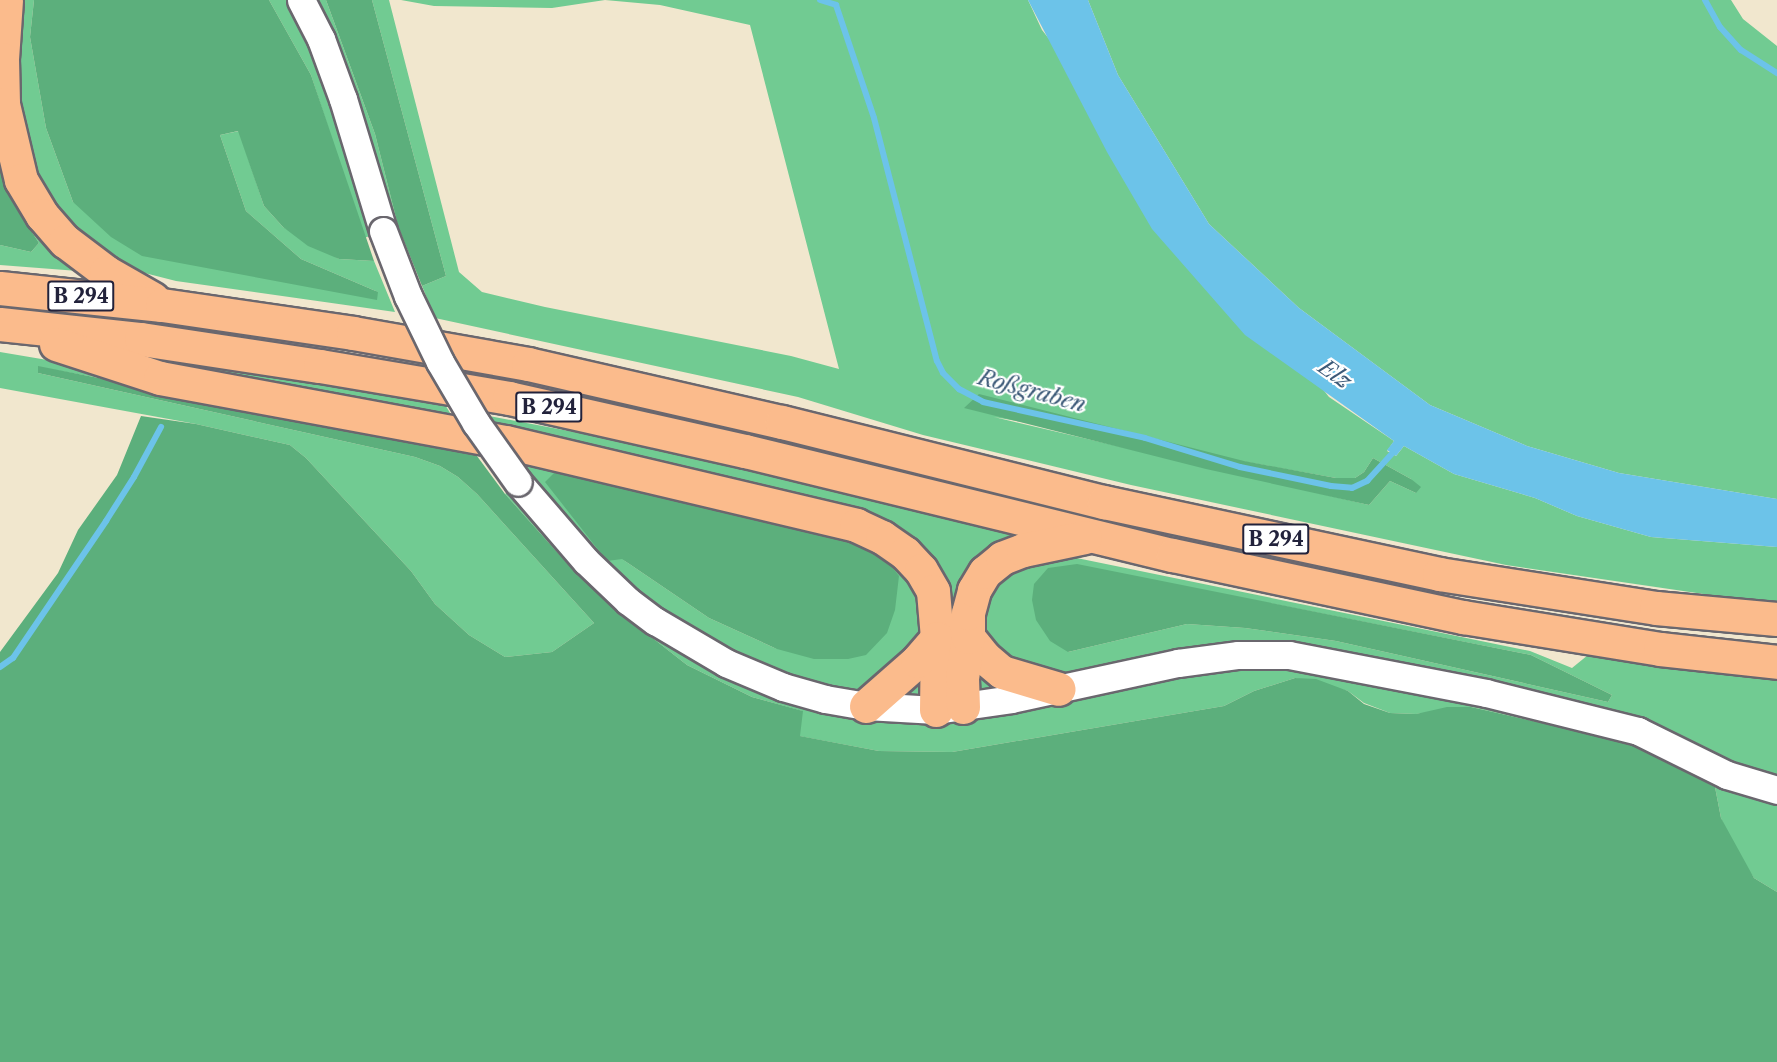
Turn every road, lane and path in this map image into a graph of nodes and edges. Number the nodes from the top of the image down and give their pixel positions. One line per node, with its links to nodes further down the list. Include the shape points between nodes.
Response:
1 (6, 0): 4 (highway, via 3,104 21,180 42,215 64,241)
2 (301, 0): 11 (street, bridge, via 321,39 343,99 383,231 408,296 476,423 518,482 586,561 655,621 726,663 783,687)
3 (0, 288): 4 (highway, B 294)
4 (162, 305): 7 (highway, B 294, via 528,364 1104,502 1439,574 1656,608)
5 (0, 325): 6 (highway, B 294, via 186,346 509,398 745,451); 8 (highway, via 160,378 506,442 856,525 882,537 921,570)
6 (1089, 536): 8 (highway, B 294, via 1002,558 974,590 968,613); 9 (highway, B 294, via 1463,617 1660,649)
7 (1777, 619)
8 (952, 637): 10 (highway, via 1002,672); 11 (highway, via 917,661); 12 (highway, B 294, via 962,678)
9 (1777, 662)
10 (1059, 689): 12 (street); 13 (street, via 1213,658 1289,655 1486,693 1638,731 1727,775)
11 (866, 706): 12 (street)
12 (949, 709)
13 (1777, 790)

